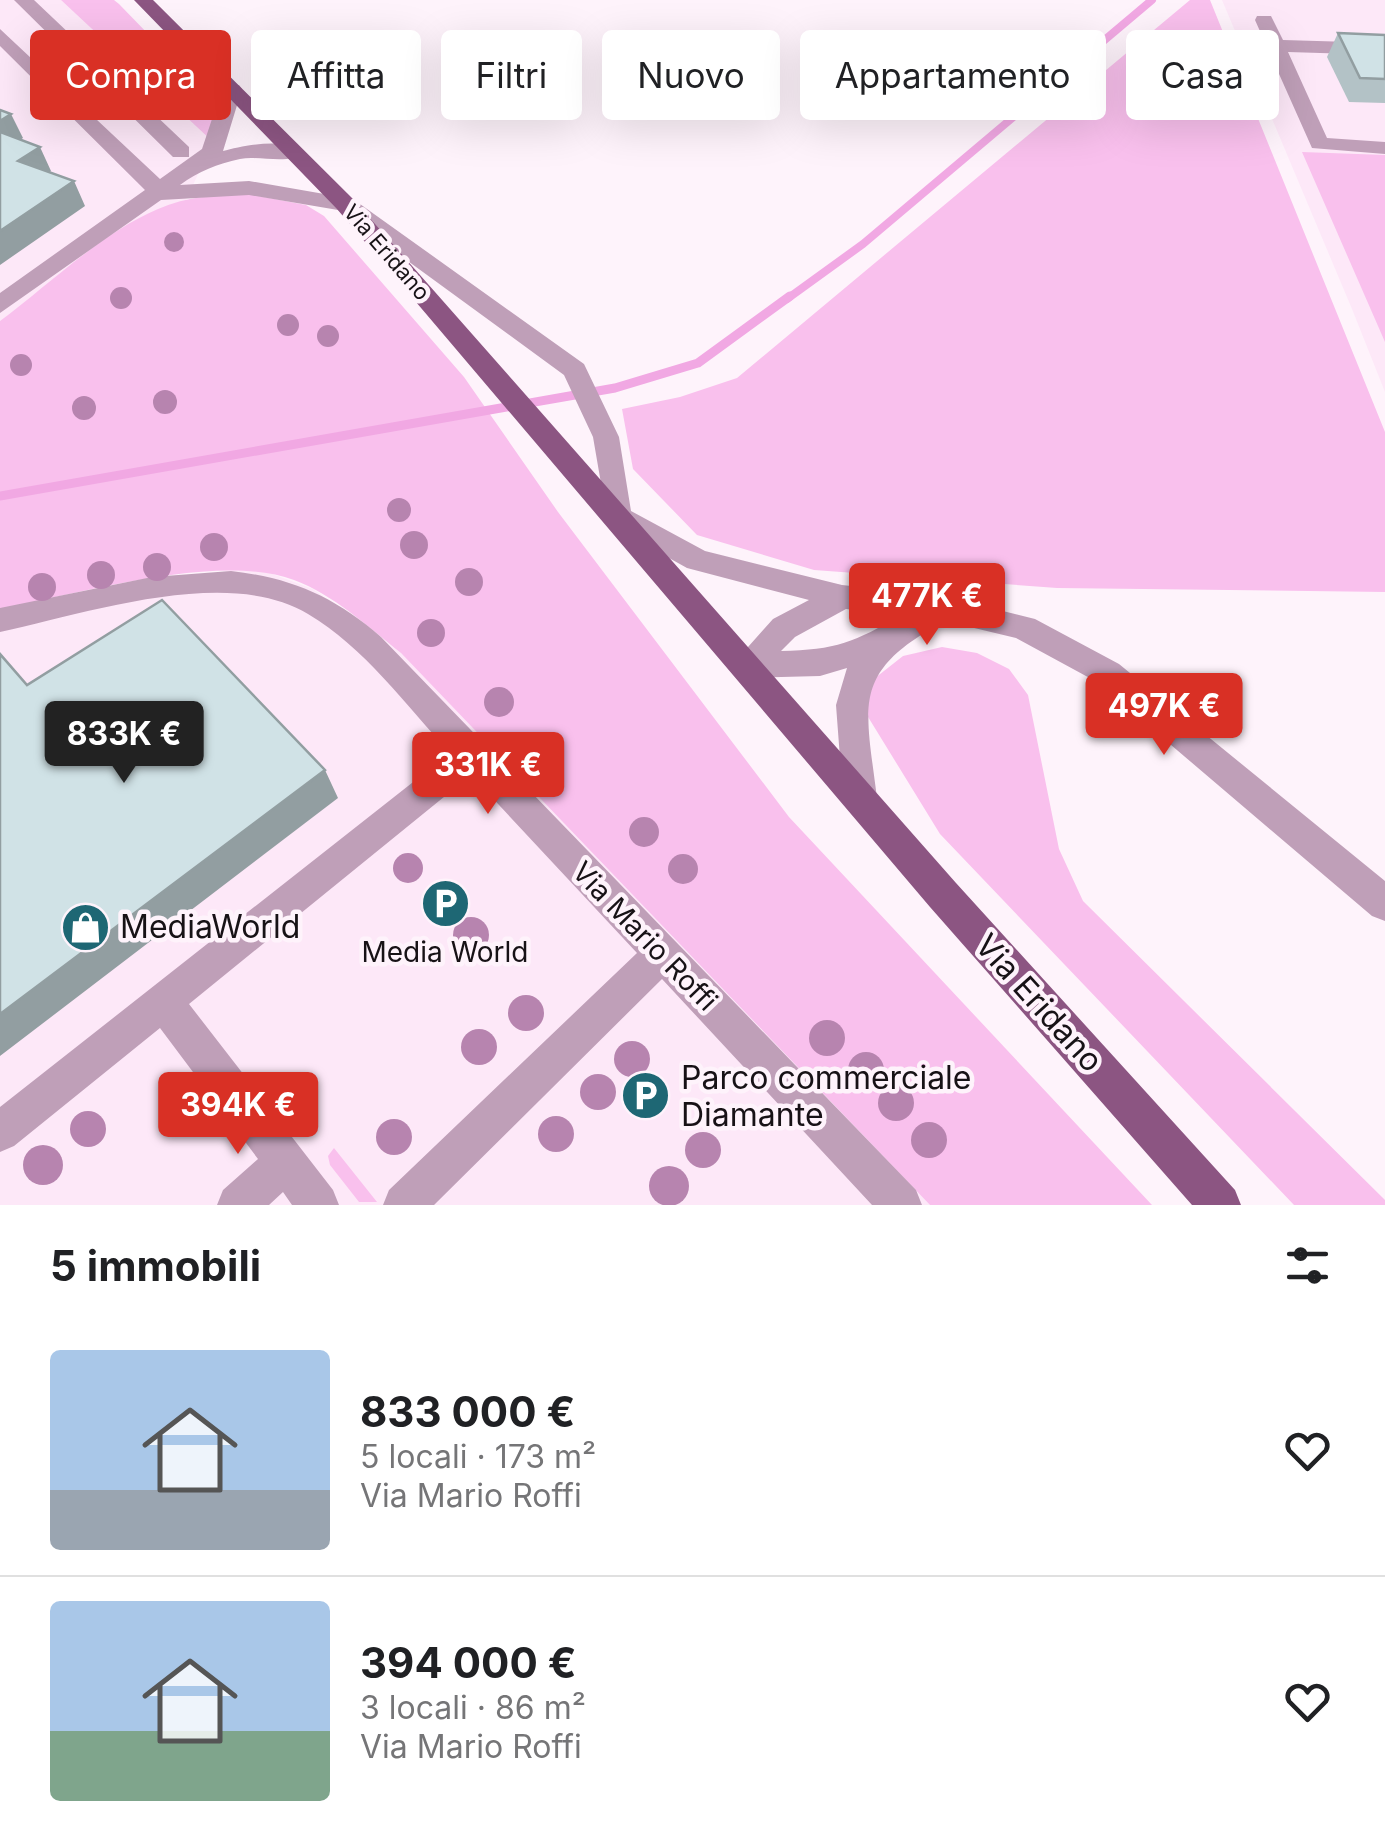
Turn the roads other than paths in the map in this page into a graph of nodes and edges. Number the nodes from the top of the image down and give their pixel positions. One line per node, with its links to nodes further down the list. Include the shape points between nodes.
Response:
1 (23, 0): 4 (street)
2 (142, 0): 11 (main road, Via Eridano)
3 (1264, 20): 5 (street)
4 (55, 30)
5 (1268, 30)
6 (0, 35): 10 (street)
7 (1279, 46): 8 (street)
8 (1385, 50)
9 (1279, 55): 14 (street, via 1319,144)
10 (30, 65)
11 (232, 88): 15 (main road, Via Eridano); 16 (street, via 212,152)
12 (87, 120): 18 (street)
13 (147, 120): 16 (street)
14 (1385, 148)
15 (294, 152): 16 (street); 17 (street, via 253,176); 19 (main road, Via Eridano)
16 (187, 159): 18 (street)
17 (208, 187): 18 (street); 19 (street)
18 (161, 192): 20 (street)
19 (345, 204): 21 (main road, Via Eridano); 21 (street, via 575,370 606,437)
20 (0, 305)
21 (618, 517): 22 (street, Via Eridano, via 697,560); 26 (main road, Via Eridano)
22 (842, 597): 23 (street, Via Eridano); 26 (street, via 784,628)
23 (942, 608): 25 (street); 29 (street, Via Eridano, via 1024,628 1108,673)
24 (0, 620): 27 (street, Via Mario Roffi, via 208,583 285,591 349,627)
25 (883, 645): 26 (street, via 820,663); 28 (street, via 850,692)
26 (748, 666): 28 (main road, Via Eridano)
27 (473, 754): 30 (street, Via Mario Roffi); 31 (street)
28 (860, 798): 38 (main road, Via Eridano)
29 (1385, 904)
30 (662, 954): 36 (street); 37 (street, Via Mario Roffi)
31 (164, 1002): 32 (street); 33 (street)
32 (0, 1132)
33 (286, 1162): 34 (street); 35 (street)
34 (238, 1205)
35 (318, 1205)
36 (404, 1205)
37 (901, 1205)
38 (1220, 1205)

